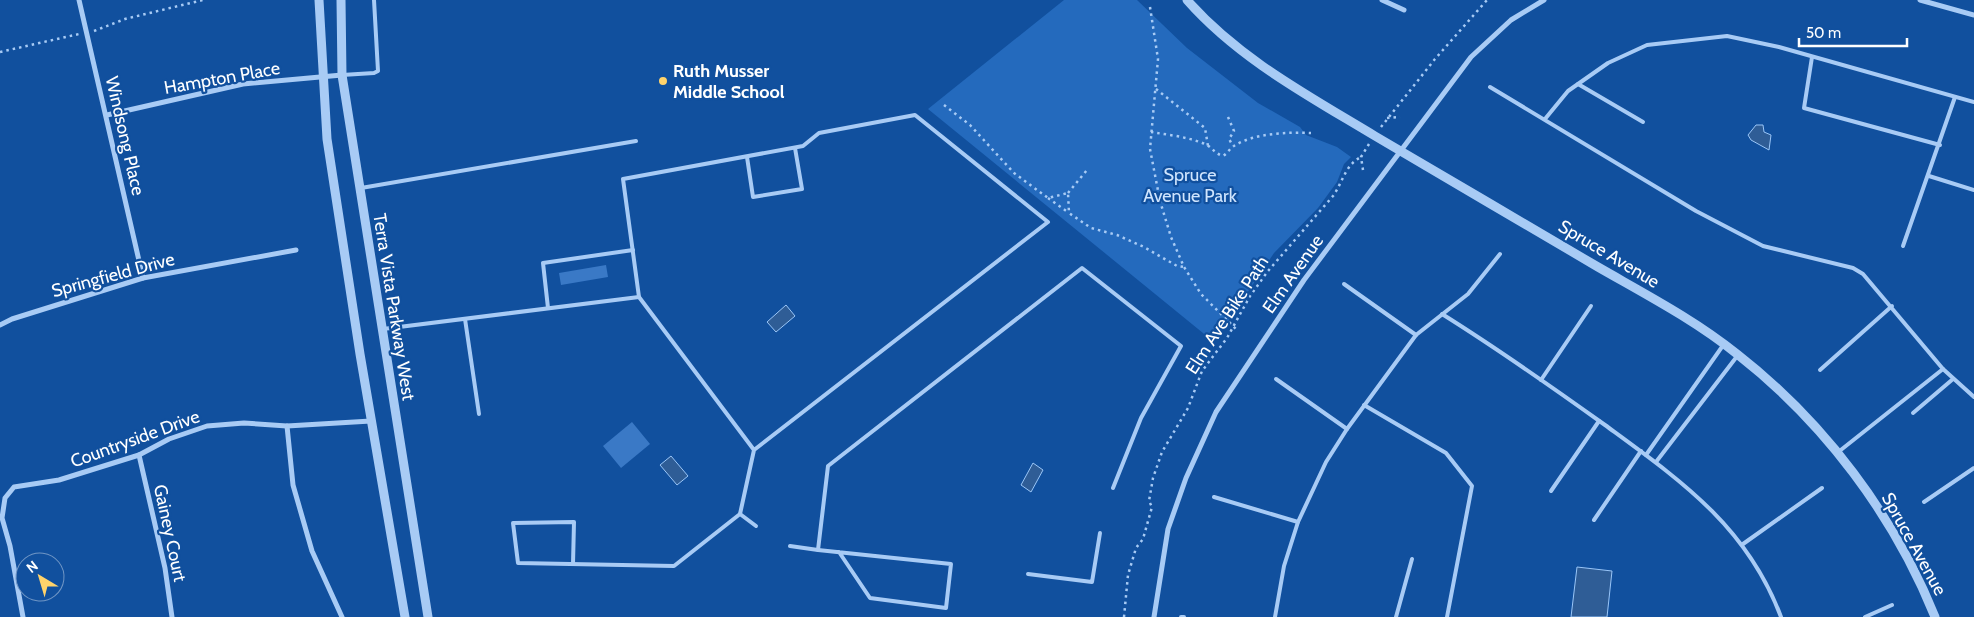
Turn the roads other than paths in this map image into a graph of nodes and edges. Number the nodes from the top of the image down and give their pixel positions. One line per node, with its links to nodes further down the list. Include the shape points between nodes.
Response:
1 (79, 0): 18 (street, Windsong Place)
2 (320, 0): 13 (street)
3 (341, 0): 12 (street, Terra Vista Parkway West)
4 (374, 0): 12 (lane, via 378,71)
5 (1187, 0): 24 (street, Spruce Avenue, via 1216,29 1267,70)
6 (1382, 0): 9 (street)
7 (1544, 0): 24 (street, Elm Avenue, via 1511,20 1471,57)
8 (1920, 0): 10 (street)
9 (1404, 10)
10 (1974, 15)
11 (1812, 57): 14 (lane, via 1727,36 1685,39 1647,45 1608,63); 16 (lane); 22 (lane, via 1804,108)
12 (342, 75): 13 (street, Hampton Place); 27 (street, Terra Vista Parkway West)
13 (322, 77): 18 (street, Hampton Place, via 243,84); 56 (street, via 327,139)
14 (1578, 84): 19 (lane); 20 (lane)
15 (1490, 87): 19 (lane)
16 (1955, 97): 17 (lane); 22 (lane)
17 (1974, 102)
18 (107, 115): 33 (street, Windsong Place)
19 (1545, 119): 37 (lane, via 1696,211 1763,246 1853,268 1863,274)
20 (1643, 122)
21 (636, 141): 27 (lane)
22 (1940, 146): 26 (lane)
23 (795, 148): 25 (lane); 25 (lane, via 802,189 753,197); 59 (lane, via 803,146 819,133 915,115 1048,222)
24 (1399, 151): 44 (street, Spruce Avenue); 89 (street, Elm Avenue, via 1304,280 1216,412 1186,478 1168,529)
25 (747, 157): 31 (lane, via 622,179)
26 (1929, 176): 28 (lane); 29 (lane)
27 (359, 189): 42 (street, Terra Vista Parkway West)
28 (1974, 190)
29 (1903, 246)
30 (296, 250): 33 (street, Springfield Drive)
31 (633, 250): 35 (lane); 38 (lane, via 543,263)
32 (1500, 254): 39 (lane, via 1468,294)
33 (143, 278): 41 (street, Springfield Drive, via 12,318)
34 (1344, 284): 43 (lane)
35 (639, 297): 38 (lane); 59 (lane)
36 (1591, 306): 50 (lane)
37 (1892, 306): 46 (lane); 47 (lane)
38 (548, 308): 40 (lane)
39 (1442, 314): 43 (lane); 50 (lane)
40 (465, 319): 42 (lane); 54 (lane)
41 (0, 325)
42 (381, 330): 88 (street, Terra Vista Parkway West)
43 (1416, 335): 52 (lane)
44 (1724, 344): 45 (street, Spruce Avenue); 63 (lane)
45 (1738, 354): 61 (street, Spruce Avenue, via 1811,422); 64 (lane)
46 (1943, 368): 48 (lane); 61 (lane)
47 (1820, 370)
48 (1953, 379): 51 (lane); 53 (lane)
49 (1276, 380): 58 (lane)
50 (1541, 380): 55 (lane)
51 (1974, 398)
52 (1364, 405): 58 (lane); 92 (lane, via 1446,453 1472,486)
53 (1913, 412)
54 (478, 414)
55 (1599, 421): 60 (lane); 68 (lane)
56 (371, 422): 57 (street, Countryside Drive); 87 (street)
57 (287, 426): 62 (street, Countryside Drive, via 207,426); 86 (street, via 292,485 309,542)
58 (1347, 428): 73 (lane, via 1326,462)
59 (754, 450): 71 (lane)
60 (1641, 451): 63 (lane); 72 (lane)
61 (1837, 453): 95 (street, Spruce Avenue, via 1873,500 1900,543)
62 (139, 454): 84 (street, Countryside Drive, via 59,480 14,487 5,498 2,518); 85 (street, Gainey Court, via 165,568)
63 (1646, 455): 64 (lane)
64 (1656, 462): 76 (lane, via 1698,495)
65 (1974, 468): 70 (lane)
66 (1113, 488): 78 (lane, via 1141,418 1182,346 1082,268 828,466)
67 (1822, 488): 76 (lane)
68 (1551, 491)
69 (1214, 497): 73 (lane)
70 (1924, 502)
71 (740, 514): 74 (lane); 81 (lane, via 674,566)
72 (1594, 520)
73 (1298, 522): 90 (lane, via 1284,566)
74 (756, 526)
75 (1100, 533): 82 (lane, via 1092,582)
76 (1743, 544): 93 (lane)
77 (790, 546): 78 (lane)
78 (818, 550): 79 (lane)
79 (839, 552): 79 (lane, via 952,564 946,608 870,598)
80 (1412, 559): 91 (lane)
81 (573, 564): 81 (lane, via 518,563 514,524 574,522)
82 (1028, 574)
83 (1892, 605): 94 (lane)
84 (23, 617)
85 (172, 617)
86 (342, 617)
87 (405, 617)
88 (428, 617)
89 (1154, 617)
90 (1275, 617)
91 (1396, 617)
92 (1447, 617)
93 (1781, 617)
94 (1865, 617)
95 (1935, 617)

